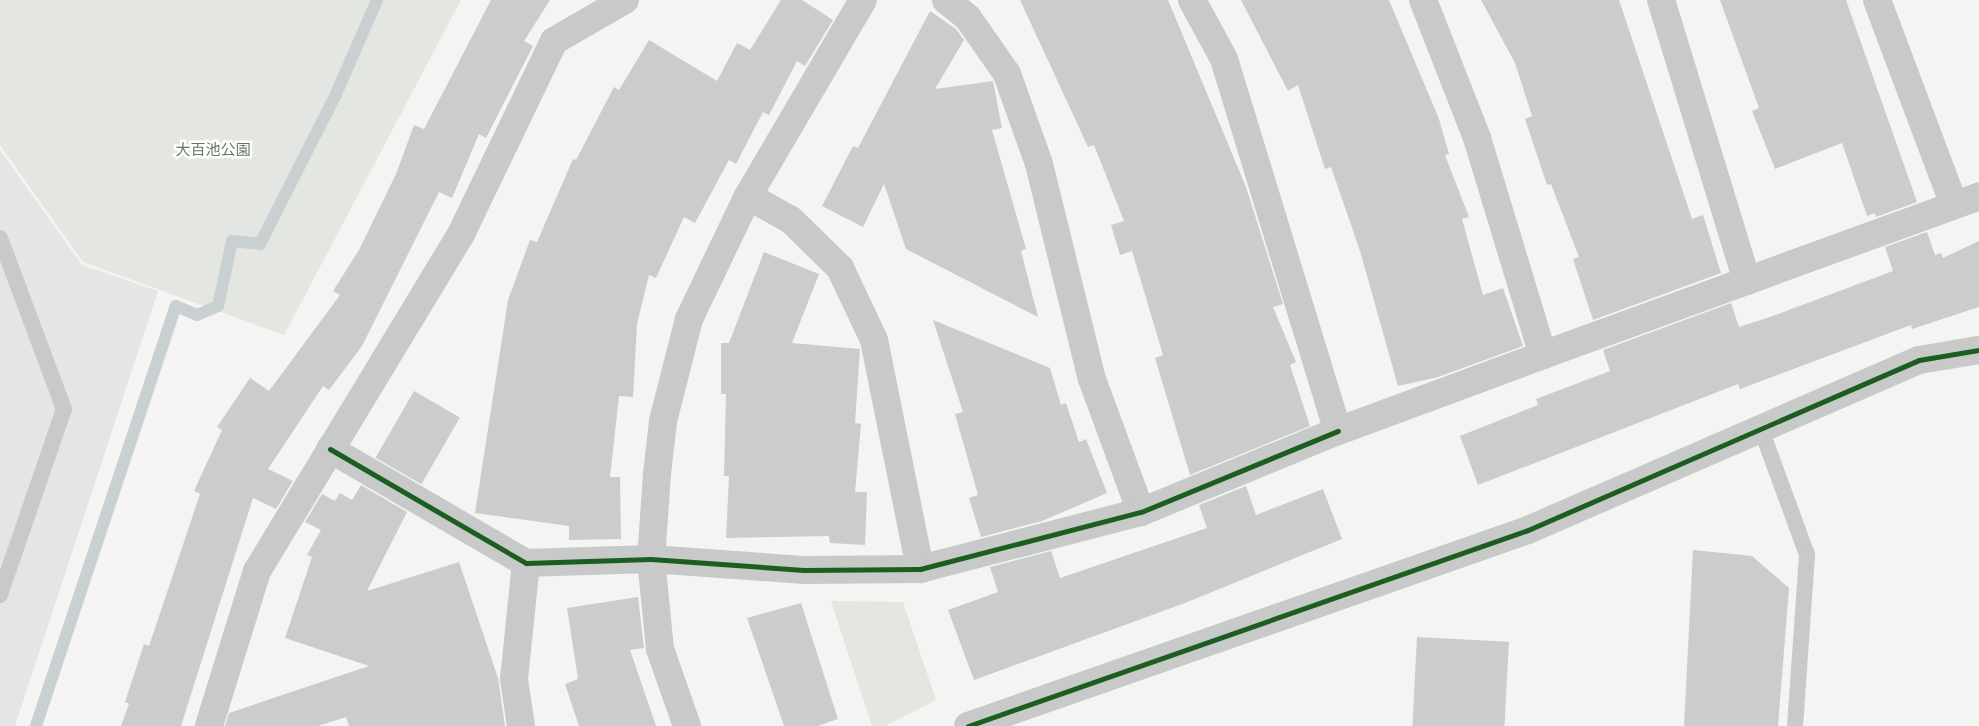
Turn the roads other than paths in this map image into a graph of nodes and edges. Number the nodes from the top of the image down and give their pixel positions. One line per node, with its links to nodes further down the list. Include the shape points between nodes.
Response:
1 (625, 0): 16 (street, via 554,41 462,232)
2 (946, 0): 17 (street, via 968,18 1007,74 1039,164 1092,378)
3 (1192, 0): 15 (street, via 1224,59)
4 (1423, 0): 13 (street, via 1477,138)
5 (1661, 0): 11 (street)
6 (1877, 0): 9 (street)
7 (855, 3): 8 (street)
8 (748, 196): 18 (street, via 689,319 663,421); 20 (street, via 791,220 840,268 845,277 874,340)
9 (1967, 200): 11 (street)
10 (0, 238): 21 (lane, via 64,409)
11 (1747, 281): 13 (street)
12 (1979, 350): 14 (street, via 1920,360)
13 (1543, 355): 15 (street)
14 (1761, 429): 25 (street, via 1528,530); 26 (lane, via 1808,555)
15 (1338, 431): 17 (street)
16 (330, 449): 19 (street); 22 (street, via 257,571)
17 (1141, 512): 20 (street)
18 (651, 559): 19 (street); 20 (street, via 804,570); 24 (street, via 660,649)
19 (526, 563): 23 (street, via 514,679)
20 (920, 569)
21 (0, 595)
22 (209, 726)
23 (521, 726)
24 (687, 726)
25 (968, 726)
26 (1795, 726)

